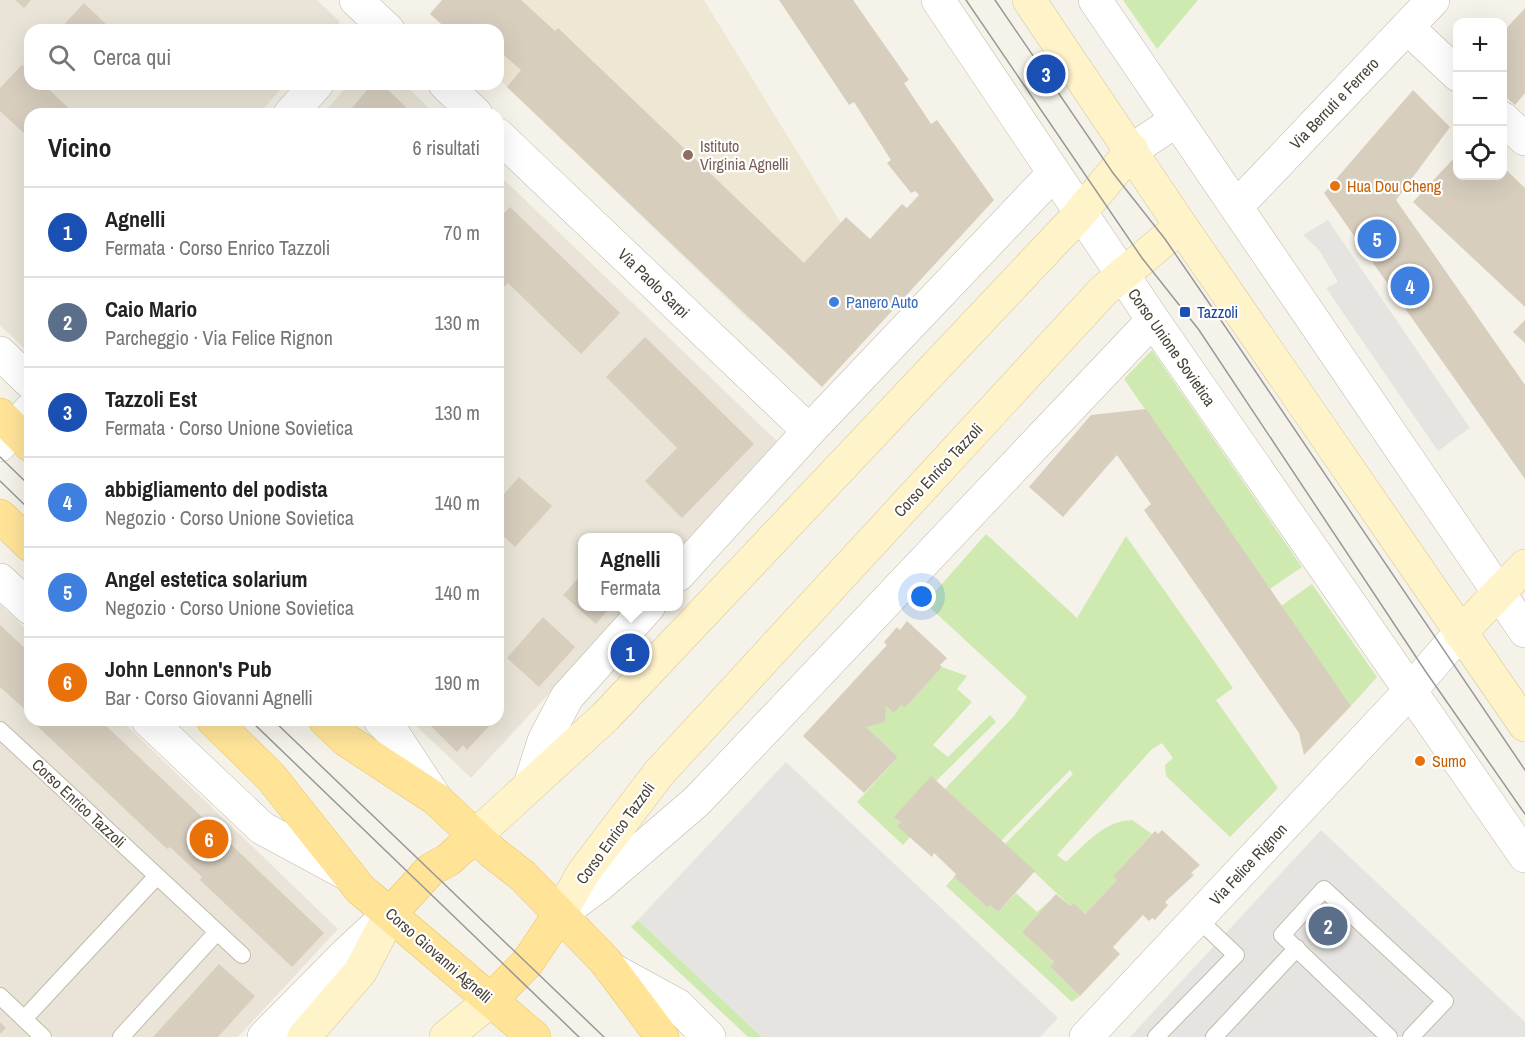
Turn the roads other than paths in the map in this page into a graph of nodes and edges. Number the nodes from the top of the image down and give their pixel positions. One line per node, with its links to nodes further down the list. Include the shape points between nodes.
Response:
1 (938, 0): 16 (street, Corso Unione Sovietica)
2 (1029, 0): 15 (street)
3 (1095, 0): 11 (street)
4 (1433, 0): 5 (street, Via Berruti e Ferrero)
5 (1407, 27): 6 (street); 17 (street, Via Berruti e Ferrero)
6 (1455, 72)
7 (312, 90): 9 (street)
8 (451, 90): 10 (street)
9 (295, 108)
10 (470, 108)
11 (1177, 120): 15 (street); 17 (street)
12 (1507, 121): 13 (street)
13 (1525, 139)
14 (504, 141): 24 (street, Via Paolo Sarpi)
15 (1132, 150): 18 (street); 19 (street)
16 (1054, 173): 18 (street, Corso Unione Sovietica); 24 (street)
17 (1236, 207): 30 (street)
18 (1081, 213): 20 (street, Corso Unione Sovietica); 42 (street, via 605,717)
19 (1181, 226): 20 (street, Corso Enrico Tazzoli); 34 (street)
20 (1122, 275): 21 (street, Corso Unione Sovietica); 49 (street, Corso Enrico Tazzoli, via 1086,309 659,773 583,873)
21 (1153, 320): 35 (street, Corso Unione Sovietica); 49 (street, Corso Enrico Tazzoli, via 697,801)
22 (0, 353): 23 (street)
23 (24, 376)
24 (809, 431): 28 (street)
25 (0, 516): 26 (main road)
26 (24, 539)
27 (1525, 566): 30 (street)
28 (683, 570)
29 (0, 580): 31 (street)
30 (1498, 595): 33 (street); 34 (street)
31 (24, 602)
32 (644, 611): 42 (street, via 567,697 544,741)
33 (1525, 632)
34 (1461, 633): 35 (street); 36 (street)
35 (1410, 692): 45 (street, Corso Unione Sovietica); 50 (street, Via Felice Rignon)
36 (1525, 725)
37 (154, 726): 46 (street, Corso Giovanni Agnelli, via 262,828)
38 (219, 726): 46 (main road, Corso Giovanni Agnelli, via 271,777)
39 (331, 726): 43 (main road, via 346,740)
40 (386, 726): 43 (street)
41 (0, 730): 47 (lane, Corso Enrico Tazzoli)
42 (531, 785): 44 (street)
43 (436, 799): 44 (main road)
44 (475, 836): 48 (main road, via 430,870); 49 (main road)
45 (1525, 856)
46 (349, 874): 48 (main road, Corso Giovanni Agnelli, via 360,889)
47 (157, 876): 51 (lane, Corso Enrico Tazzoli); 57 (lane)
48 (391, 913): 56 (main road, Corso Giovanni Agnelli); 61 (street); 62 (street, via 360,972)
49 (560, 914): 54 (main road); 56 (main road, via 527,963)
50 (1197, 918): 66 (street, Via Felice Rignon); 67 (lane, via 1236,955)
51 (218, 932): 53 (lane, Corso Enrico Tazzoli); 60 (lane)
52 (1297, 948): 68 (lane); 69 (lane); 70 (lane, via 1282,935 1324,889 1445,1000)
53 (242, 955)
54 (610, 969): 64 (main road); 65 (street, via 677,1005)
55 (0, 996): 57 (lane)
56 (491, 1000): 58 (main road, Corso Giovanni Agnelli); 63 (street)
57 (24, 1019): 59 (lane)
58 (532, 1036)
59 (43, 1037)
60 (121, 1037)
61 (264, 1037)
62 (304, 1037)
63 (446, 1037)
64 (663, 1037)
65 (709, 1037)
66 (1087, 1037)
67 (1156, 1037)
68 (1214, 1037)
69 (1389, 1037)
70 (1411, 1037)

